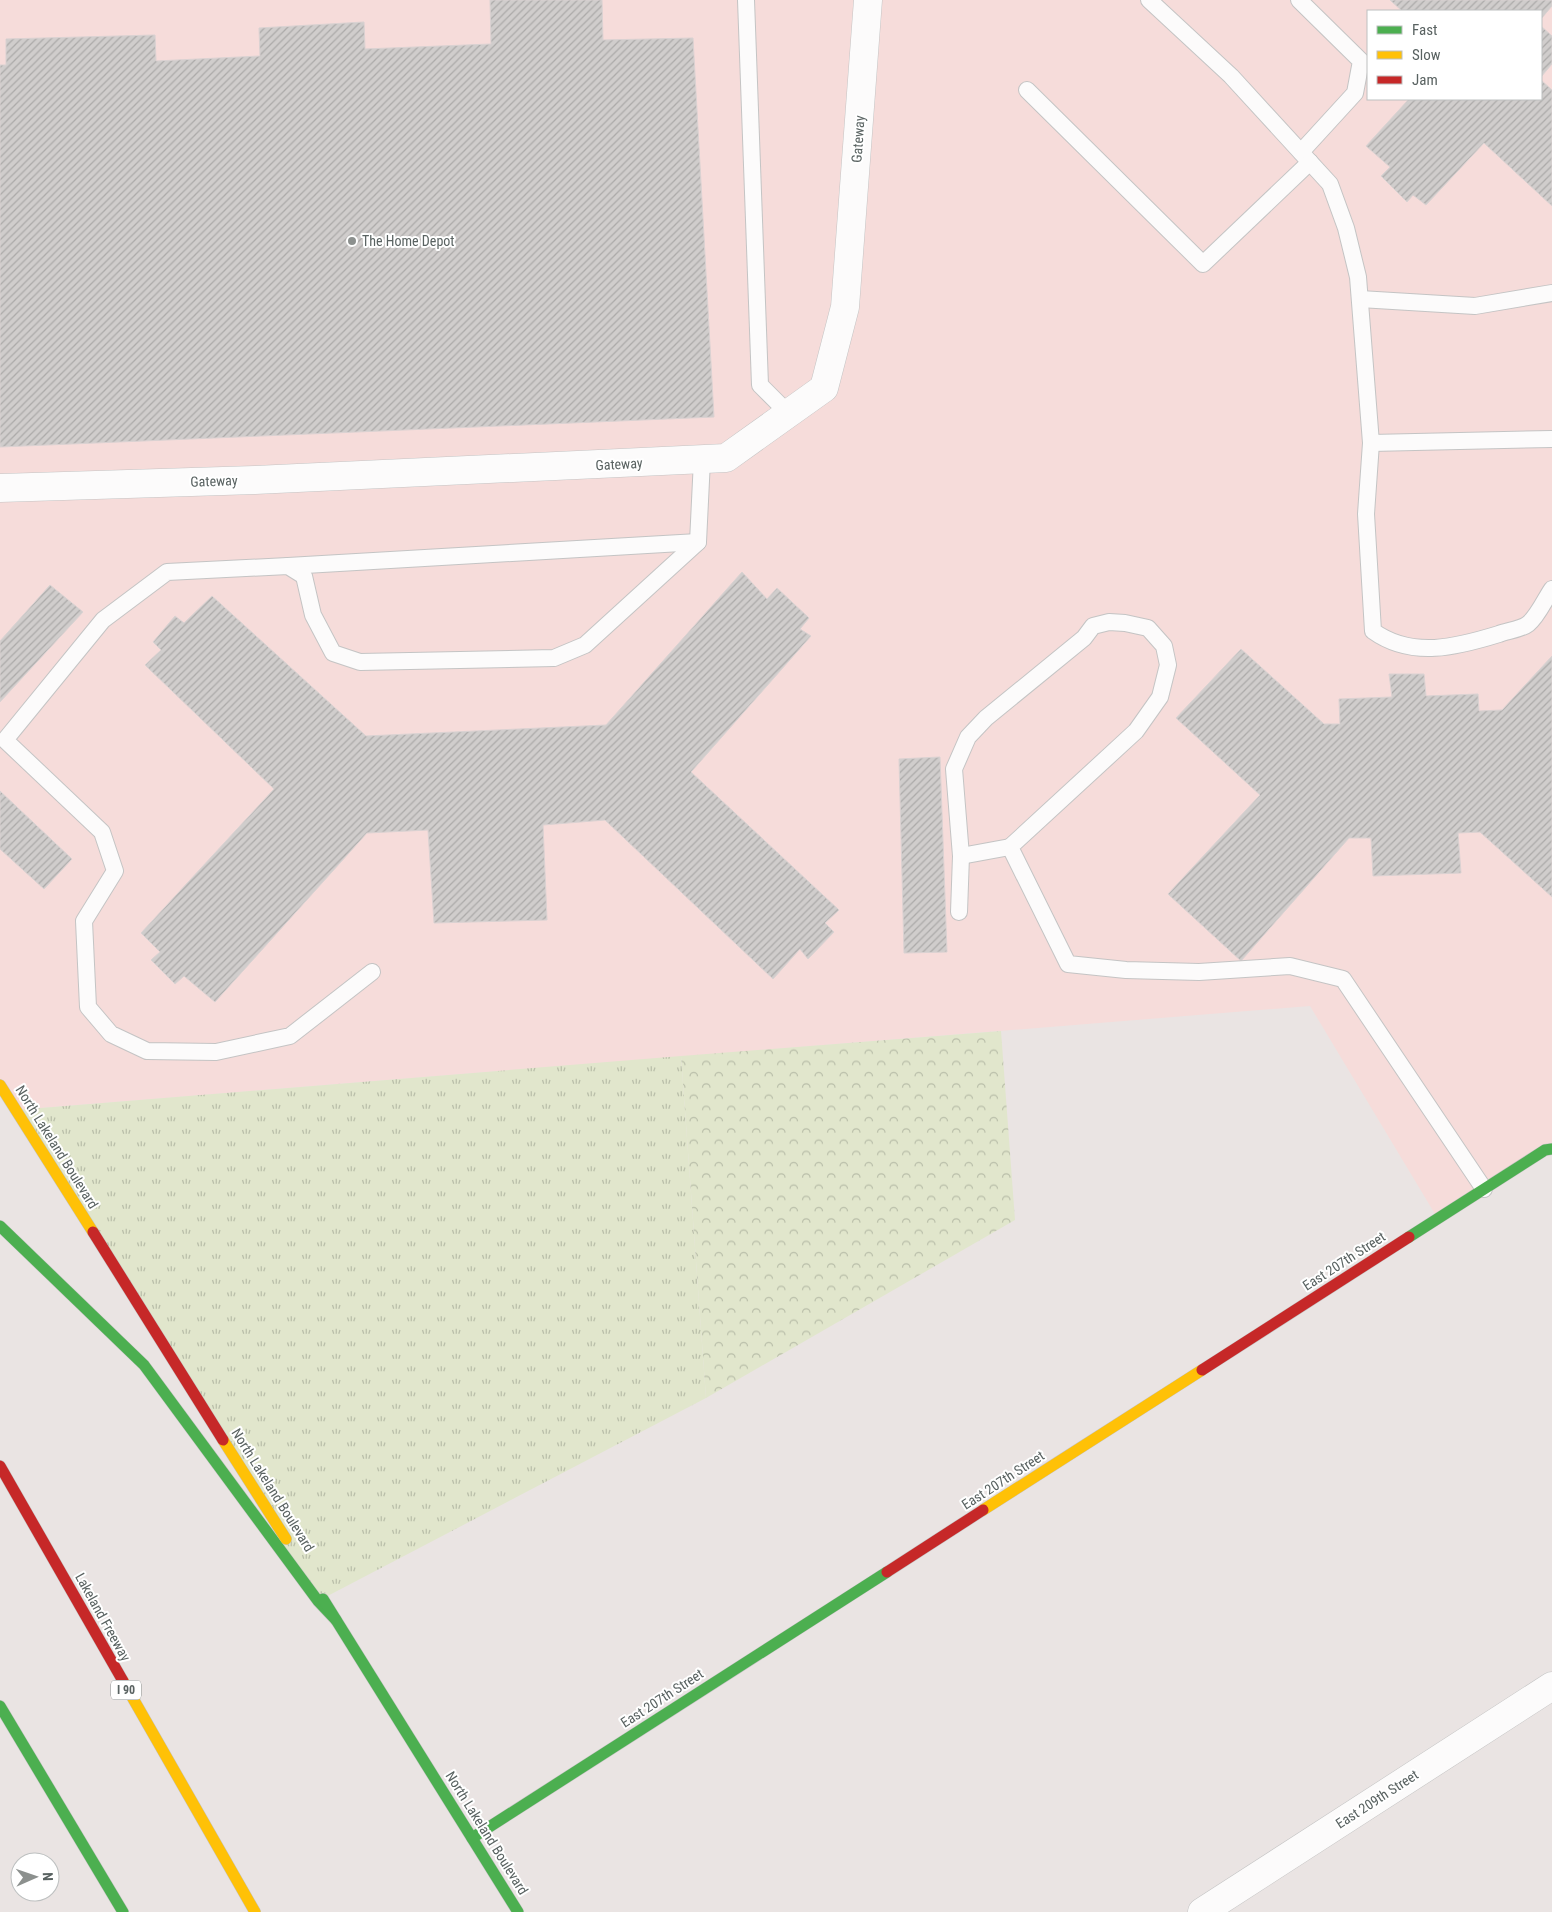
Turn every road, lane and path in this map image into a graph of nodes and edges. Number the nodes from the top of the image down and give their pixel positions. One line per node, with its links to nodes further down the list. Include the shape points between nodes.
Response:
1 (746, 0): 9 (lane, via 760,385)
2 (868, 0): 9 (street, Gateway, via 845,307 824,388)
3 (1149, 0): 6 (lane, via 1231,76)
4 (1299, 0): 6 (lane, via 1361,61 1355,93)
5 (1027, 90): 6 (lane, via 1202,264)
6 (1305, 157): 8 (lane, via 1330,184 1346,228)
7 (1552, 293): 8 (lane, via 1475,306)
8 (1360, 299): 11 (lane)
9 (789, 414): 12 (street, Gateway, via 726,458)
10 (1552, 439): 11 (lane)
11 (1371, 443): 16 (lane, via 1366,514 1373,631 1387,641 1414,648 1460,646 1528,625)
12 (702, 460): 13 (street, Gateway); 14 (lane)
13 (0, 488)
14 (698, 542): 15 (lane); 15 (lane, via 585,645 554,658 360,662 333,653 313,615 304,576)
15 (288, 566): 20 (lane, via 167,572 103,620 5,740 102,832 115,871 84,921 88,1007 111,1034 147,1051 216,1052 290,1036)
16 (1552, 588)
17 (1010, 847): 18 (lane); 18 (lane, via 1136,731 1160,697 1168,665 1164,646 1148,628 1110,622 1093,626 1084,638 986,718 968,737 954,769); 23 (lane, via 1068,964 1199,972 1290,966 1343,979)
18 (961, 856): 19 (lane)
19 (959, 912)
20 (372, 972)
21 (0, 1085): 26 (main road, North Lakeland Boulevard)
22 (1552, 1150): 23 (main road, East 207th Street, via 1545,1150)
23 (1484, 1189): 29 (main road, East 207th Street)
24 (0, 1226): 26 (main road, via 144,1365 318,1601)
25 (0, 1466): 31 (main road, Lakeland Freeway / I 90)
26 (336, 1620): 29 (main road, North Lakeland Boulevard)
27 (1552, 1686): 33 (street, East 209th Street)
28 (0, 1706): 30 (main road)
29 (472, 1838): 32 (main road, North Lakeland Boulevard)
30 (123, 1912)
31 (255, 1912)
32 (518, 1912)
33 (1202, 1912)

